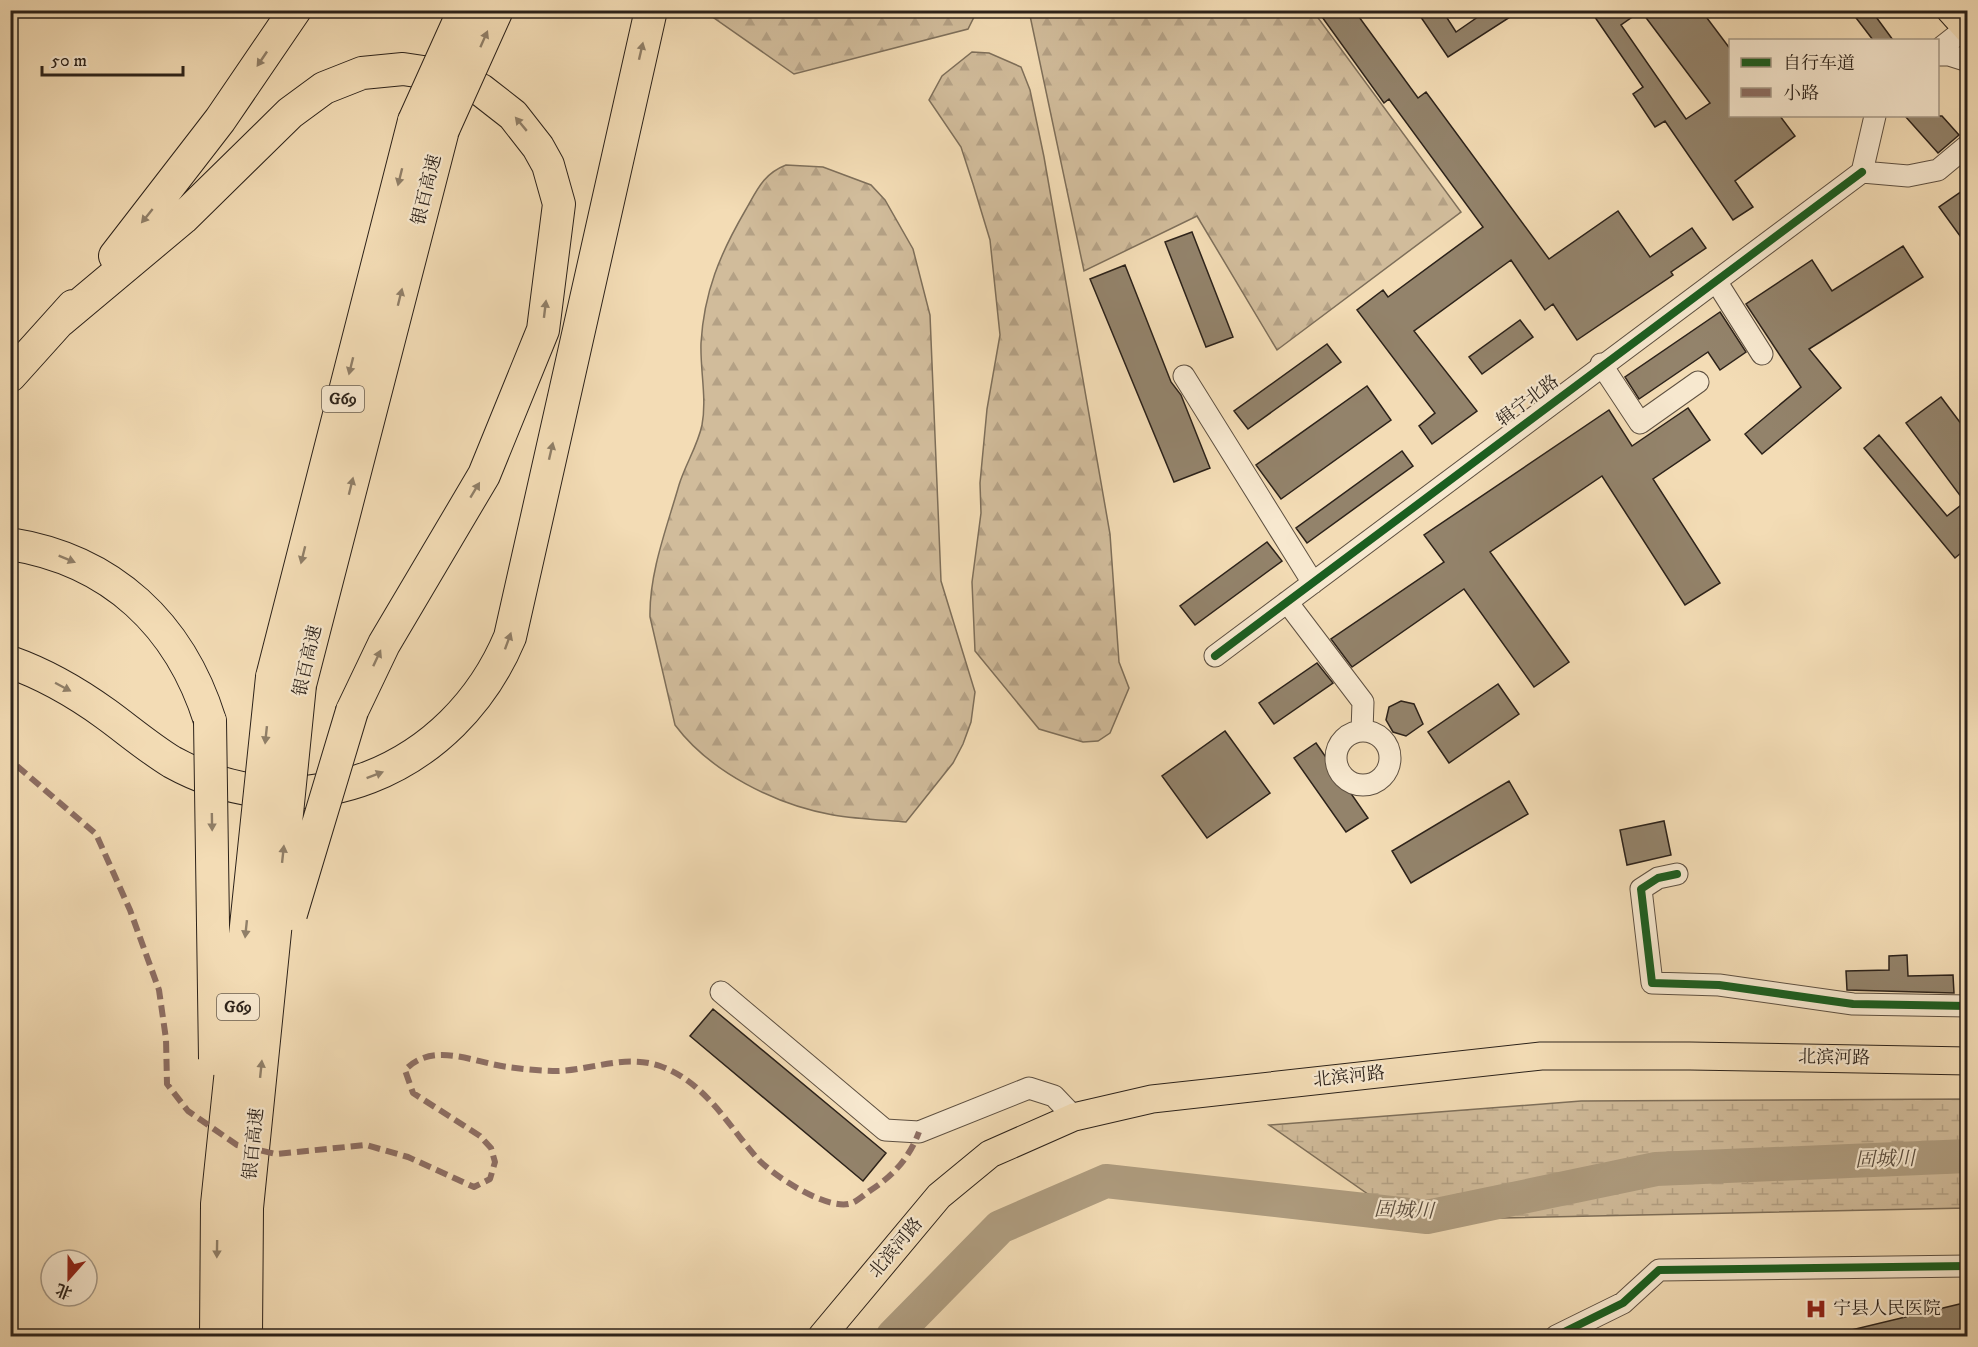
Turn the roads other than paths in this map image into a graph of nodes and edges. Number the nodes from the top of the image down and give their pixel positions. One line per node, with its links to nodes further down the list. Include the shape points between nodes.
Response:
1 (295, 10): 14 (highway, one-way to 14, via 169,189)
2 (464, 10): 10 (highway, 银百高速 / G69, bridge)
3 (497, 10): 10 (highway, 银百高速 / G69, one-way to 3, bridge)
4 (651, 10): 24 (highway, one-way to 4, via 77,694 172,762 247,788 299,791 351,783 400,764 442,735 476,700 510,637)
5 (1961, 23): 6 (street)
6 (1939, 49)
7 (1939, 55): 8 (street)
8 (1968, 61)
9 (1875, 117): 12 (street)
10 (429, 125): 25 (highway, 银百高速 / G69)
11 (1968, 145): 12 (street, via 1938,170 1908,176)
12 (1862, 172): 13 (street, 辑宁北路)
13 (1716, 280): 15 (street); 16 (street, 辑宁北路)
14 (60, 321): 17 (highway); 28 (highway, one-way to 14, bridge, via 352,711 384,644 484,475 543,330 559,204 548,165 527,130 498,102 463,81 423,70 382,70 342,80 306,99 183,218)
15 (1762, 354)
16 (1601, 364): 19 (street, via 1641,423); 21 (street, 辑宁北路)
17 (10, 376)
18 (1184, 376): 21 (street)
19 (1698, 382)
20 (10, 544): 33 (highway, one-way to 33, bridge, via 79,564 110,581 144,609 162,628 191,672 210,721)
21 (1313, 583): 22 (street, 辑宁北路)
22 (1287, 602): 23 (street, 辑宁北路); 26 (street, via 1363,702)
23 (1215, 656)
24 (10, 662)
25 (286, 681): 28 (highway, 银百高速 / G69, one-way to 25, bridge); 33 (highway, 银百高速 / G69, one-way to 33, bridge)
26 (1362, 731)
27 (1677, 874): 30 (street, via 1658,878 1641,889 1652,983 1719,985 1853,1004)
28 (270, 984): 36 (highway, 银百高速 / G69, one-way to 28, bridge, via 247,1208)
29 (721, 992): 32 (street, via 885,1130 919,1132 1029,1088 1054,1096)
30 (1968, 1006)
31 (1968, 1061): 32 (main road, 北滨河路, via 1541,1056 1152,1099)
32 (1074, 1117): 37 (main road, 北滨河路, via 990,1154 939,1196)
33 (217, 1204): 35 (highway, 银百高速 / G69, one-way to 35, bridge)
34 (1968, 1266): 38 (street, via 1659,1270 1623,1303)
35 (216, 1336)
36 (246, 1336)
37 (822, 1336)
38 (1556, 1336)

